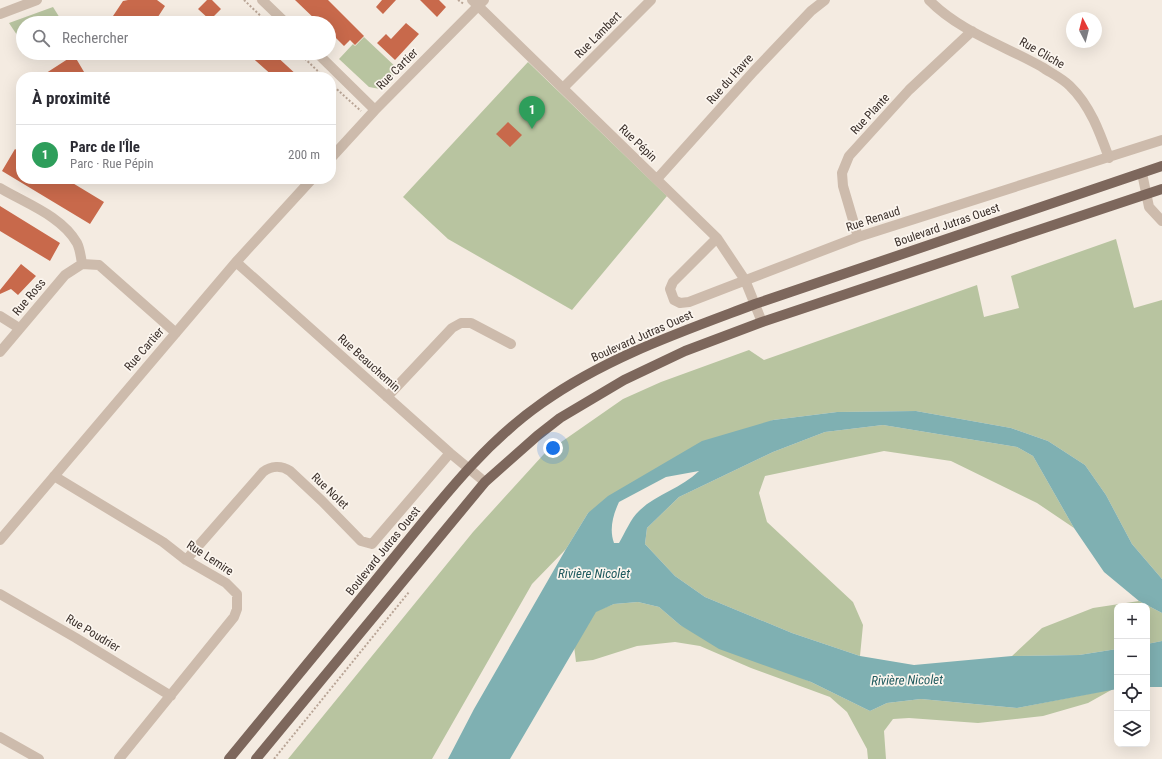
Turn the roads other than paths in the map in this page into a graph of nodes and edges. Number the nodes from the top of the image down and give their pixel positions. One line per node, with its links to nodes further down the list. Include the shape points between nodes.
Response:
1 (37, 0): 7 (street)
2 (262, 0): 8 (street)
3 (650, 0): 11 (street, Rue Lambert)
4 (825, 0): 18 (street, Rue du Havre, via 811,11)
5 (929, 0): 9 (street, Rue Cliche, via 937,9)
6 (478, 2): 11 (street, Rue Pépin); 12 (street, Rue Cartier)
7 (0, 14)
8 (279, 16)
9 (972, 31): 15 (street, Rue Cliche, via 1013,50 1070,86 1091,114); 24 (street, Rue Plante, via 909,90 849,156 842,173 843,186)
10 (324, 60): 12 (street)
11 (563, 88): 18 (street, Rue Pépin)
12 (375, 110): 14 (street, Rue Cartier)
13 (1162, 140): 15 (street, Rue Renaud)
14 (336, 153)
15 (1109, 158): 24 (street, Rue Renaud)
16 (1162, 166): 17 (main road, Boulevard Jutras Ouest)
17 (1142, 173): 22 (street); 29 (main road, Boulevard Jutras Ouest)
18 (657, 179): 25 (street, Rue Pépin)
19 (307, 184): 26 (street, Rue Cartier)
20 (0, 188): 27 (street, via 59,223 71,234 77,244)
21 (1162, 188): 22 (main road)
22 (1147, 194): 23 (street, via 1149,207); 31 (main road)
23 (1162, 221)
24 (858, 237): 28 (street, Rue Renaud)
25 (717, 238): 28 (street, Rue Pépin); 28 (street, Rue Renaud, via 673,282 671,294 674,300 680,303 690,302)
26 (236, 262): 33 (street, Rue Cartier); 36 (street, Rue Beauchemin)
27 (82, 264): 32 (street, Rue Ross, via 65,275); 33 (street, via 100,265)
28 (746, 280): 29 (street, Rue Pépin)
29 (755, 304): 31 (street, Rue Pépin); 38 (main road, Boulevard Jutras Ouest, via 654,342 588,374 542,403)
30 (0, 316): 32 (street)
31 (762, 322): 40 (main road, via 656,364 598,394 560,418)
32 (20, 328): 35 (street, Rue Ross)
33 (176, 333): 39 (street, Rue Cartier)
34 (511, 344): 36 (street, via 471,323 461,323 452,328)
35 (0, 352)
36 (387, 397): 37 (street, Rue Beauchemin)
37 (450, 453): 38 (street, Rue Beauchemin); 42 (street, Rue Nolet, via 372,544 361,541 290,471 284,467 275,467 262,472)
38 (468, 468): 40 (street, Rue Beauchemin); 48 (main road, Boulevard Jutras Ouest)
39 (54, 476): 41 (street, Rue Cartier); 42 (street, Rue Lemire, via 163,542)
40 (485, 482): 49 (main road)
41 (0, 540)
42 (186, 560): 44 (street, Rue Lemire, via 233,588 237,594 237,609 220,636)
43 (0, 594): 44 (street, Rue Poudrier)
44 (171, 696): 47 (street, Rue Lemire)
45 (0, 737): 46 (street)
46 (39, 759)
47 (119, 759)
48 (229, 759)
49 (256, 759)

